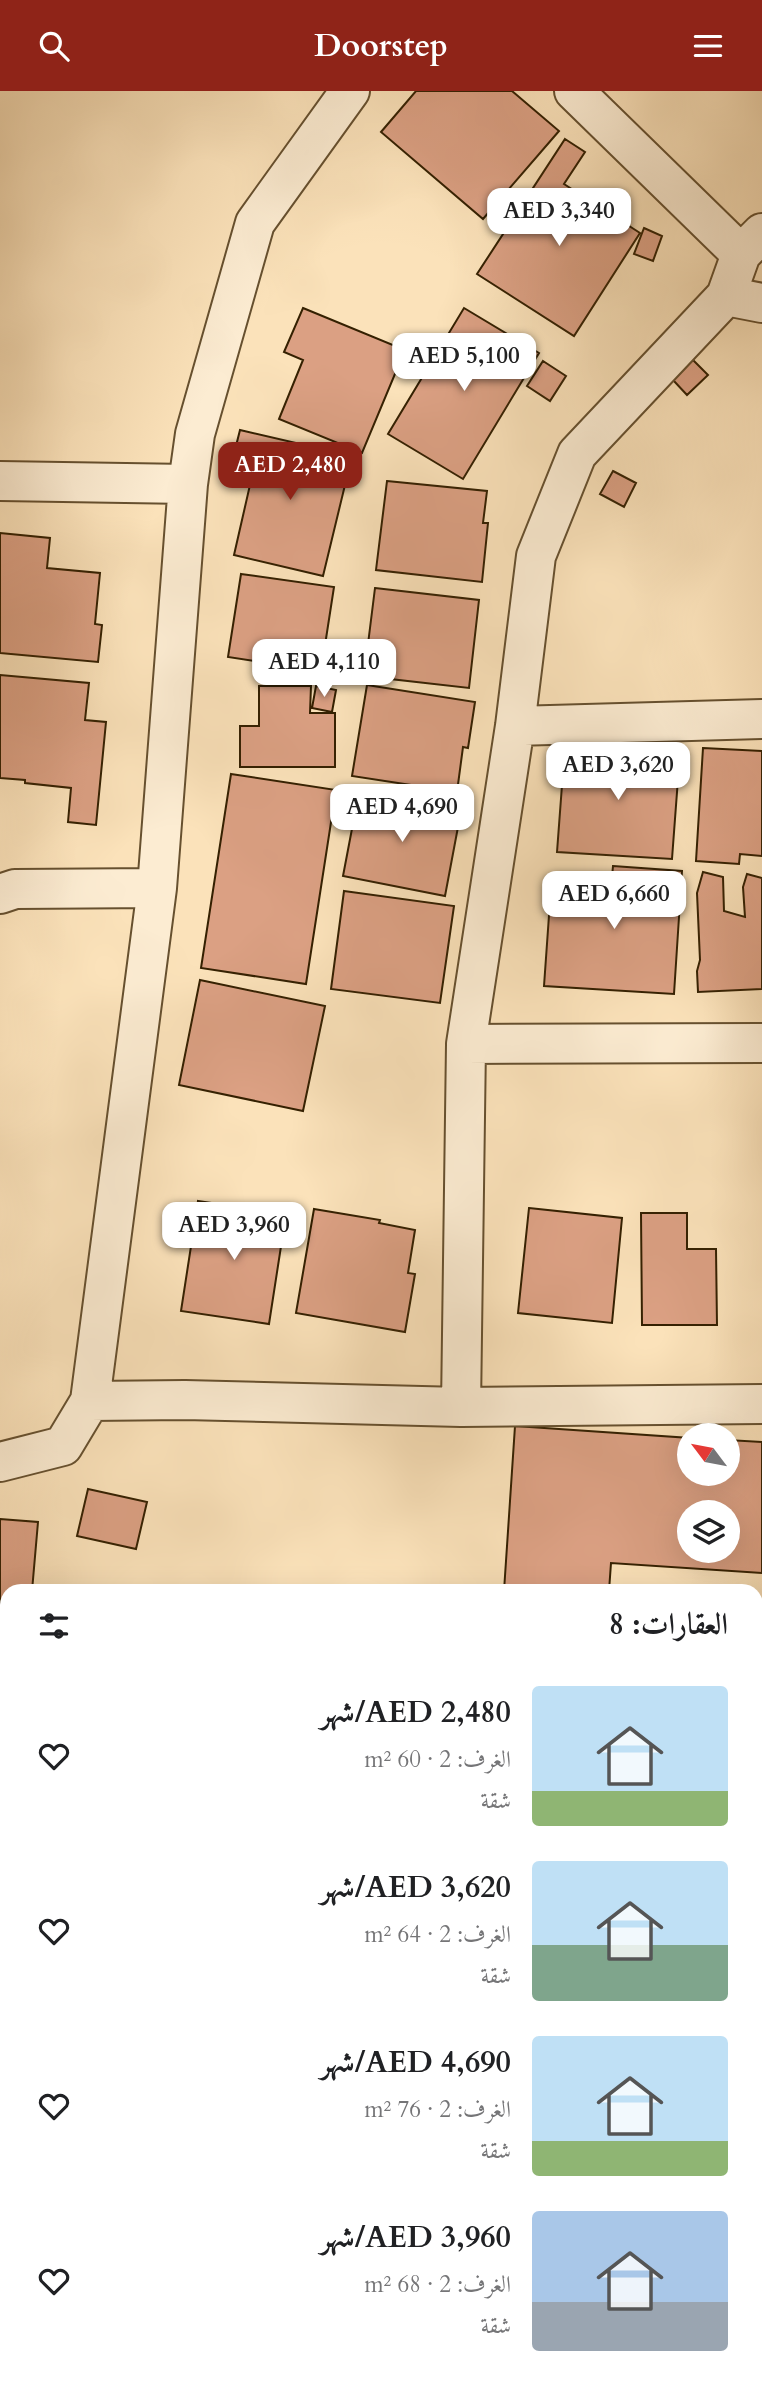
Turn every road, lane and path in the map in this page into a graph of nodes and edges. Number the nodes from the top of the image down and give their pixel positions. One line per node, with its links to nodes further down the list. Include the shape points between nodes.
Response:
1 (349, 91): 6 (street, via 256,223 195,434)
2 (574, 91): 3 (street)
3 (751, 244): 4 (street)
4 (744, 299): 8 (street, via 577,454 536,556)
5 (0, 481): 6 (street)
6 (188, 484): 9 (street)
7 (762, 719): 8 (street)
8 (515, 726): 12 (street)
9 (157, 888): 10 (street, via 15,889); 13 (street)
10 (0, 894)
11 (762, 1043): 12 (street)
12 (466, 1044): 15 (street)
13 (90, 1401): 15 (street); 16 (street, via 63,1446)
14 (762, 1404): 15 (street)
15 (461, 1407)
16 (0, 1462)

